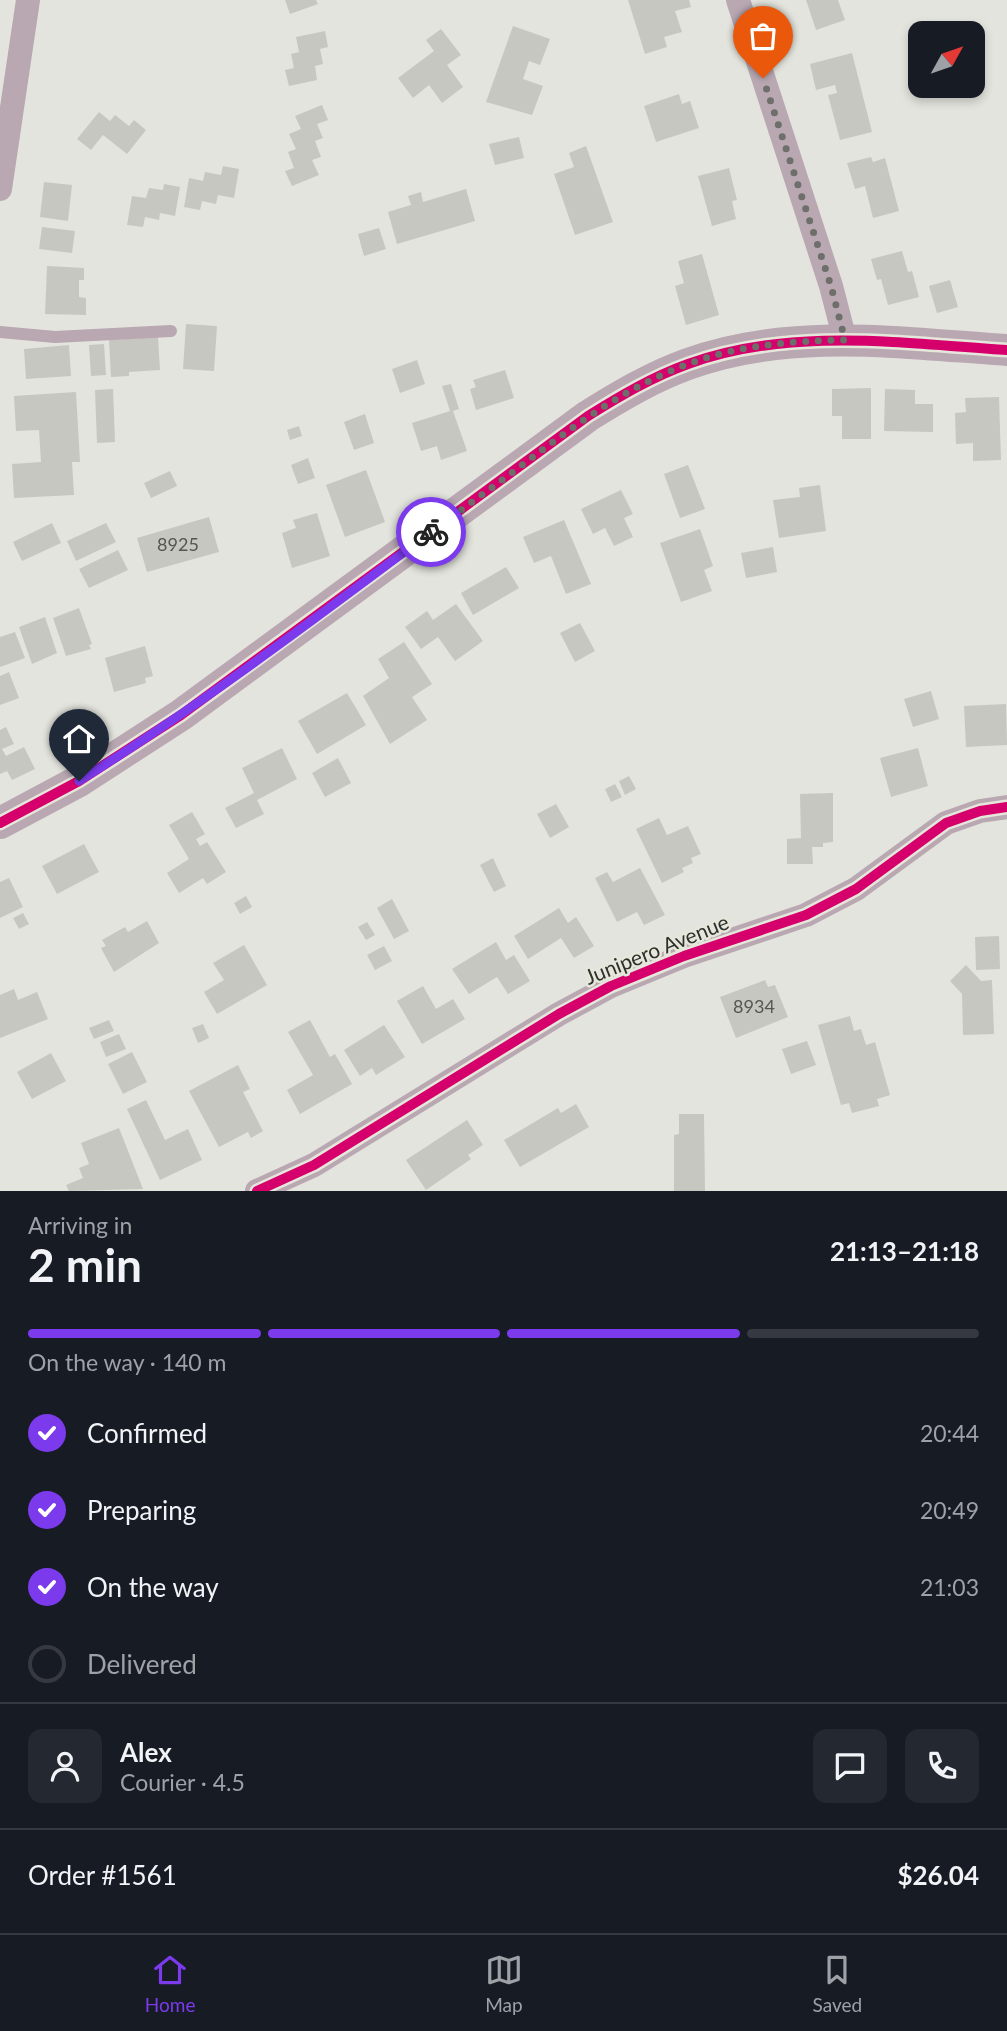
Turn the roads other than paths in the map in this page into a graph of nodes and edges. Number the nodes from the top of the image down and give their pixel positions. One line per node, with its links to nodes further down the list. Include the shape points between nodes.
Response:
1 (28, 0): 3 (street)
2 (737, 0): 6 (street)
3 (0, 189)
4 (170, 331): 5 (lane, via 54,337)
5 (0, 332)
6 (845, 340): 7 (street); 9 (street, via 797,341 724,353 655,377 622,395 181,715 79,781)
7 (1007, 350)
8 (1007, 807): 10 (street, Junipero Avenue, via 946,823 856,889 806,915 611,986 314,1165)
9 (0, 823)
10 (257, 1191)

